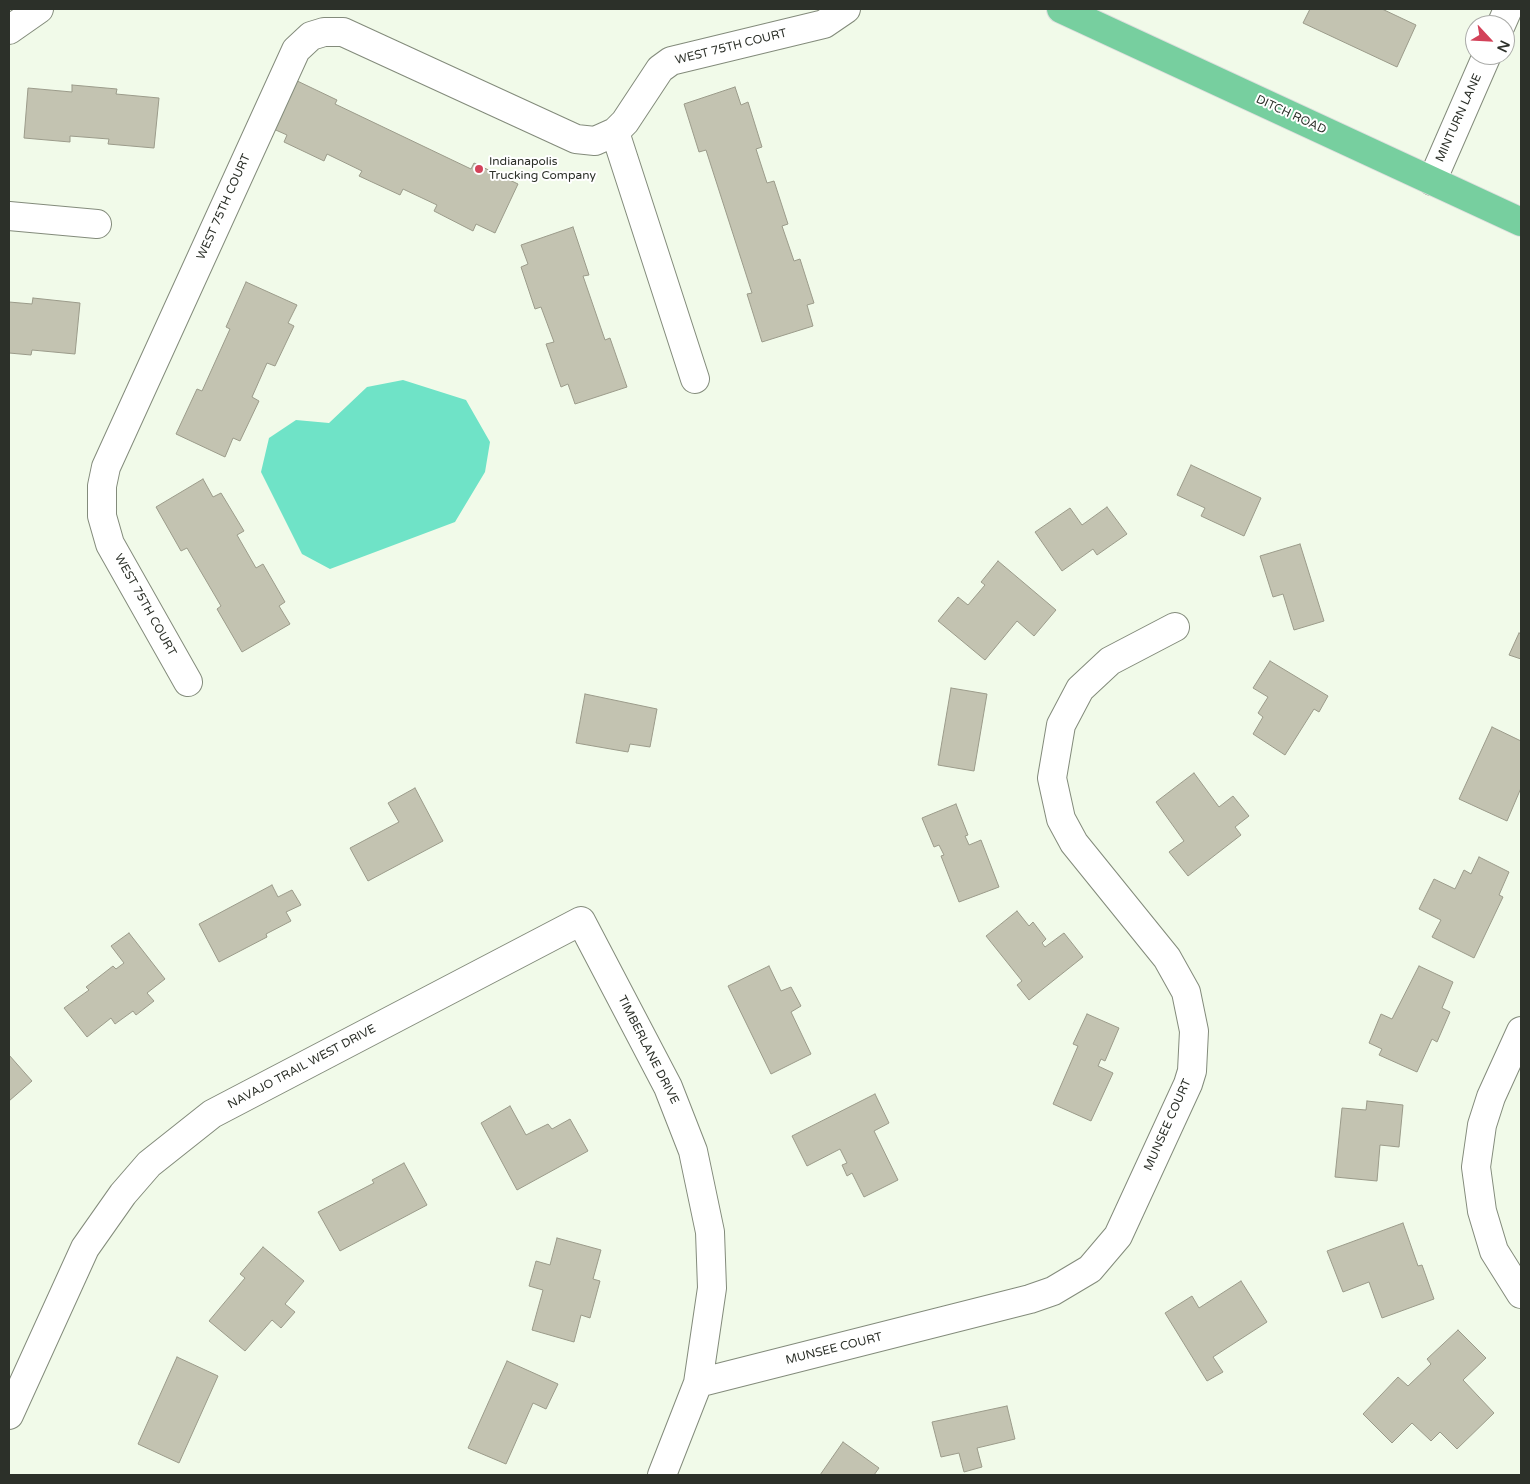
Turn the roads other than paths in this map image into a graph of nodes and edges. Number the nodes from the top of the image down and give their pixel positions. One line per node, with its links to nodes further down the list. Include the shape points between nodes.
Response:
1 (39, 9): 4 (street)
2 (846, 9): 6 (street, WEST 75TH COURT, via 824,24 671,61 660,69)
3 (1061, 9): 7 (main road, DITCH ROAD)
4 (9, 30)
5 (1484, 65): 7 (street, MINTURN LANE)
6 (616, 132): 11 (street); 13 (street, WEST 75TH COURT, via 595,141 576,139 343,32 311,36 296,50 106,467 102,486 102,516 110,544)
7 (1432, 181): 9 (main road, DITCH ROAD)
8 (9, 216): 10 (street)
9 (1521, 222)
10 (97, 224)
11 (695, 379)
12 (1175, 627): 17 (street, MUNSEE COURT, via 1110,661 1080,689 1060,725 1052,778 1062,819 1074,843 1167,958 1186,992 1194,1031 1188,1084 1118,1236 1090,1269 1053,1291 1030,1300)
13 (188, 682)
14 (581, 921): 17 (street, TIMBERLANE DRIVE, via 668,1087 693,1151 710,1232 712,1288); 18 (street, NAVAJO TRAIL WEST DRIVE, via 212,1114 149,1164 85,1248)
15 (1521, 1031): 16 (street, via 1491,1097 1482,1125 1476,1167 1482,1211 1494,1251)
16 (1521, 1294)
17 (698, 1383): 19 (street, TIMBERLANE DRIVE)
18 (9, 1415)
19 (662, 1475)

